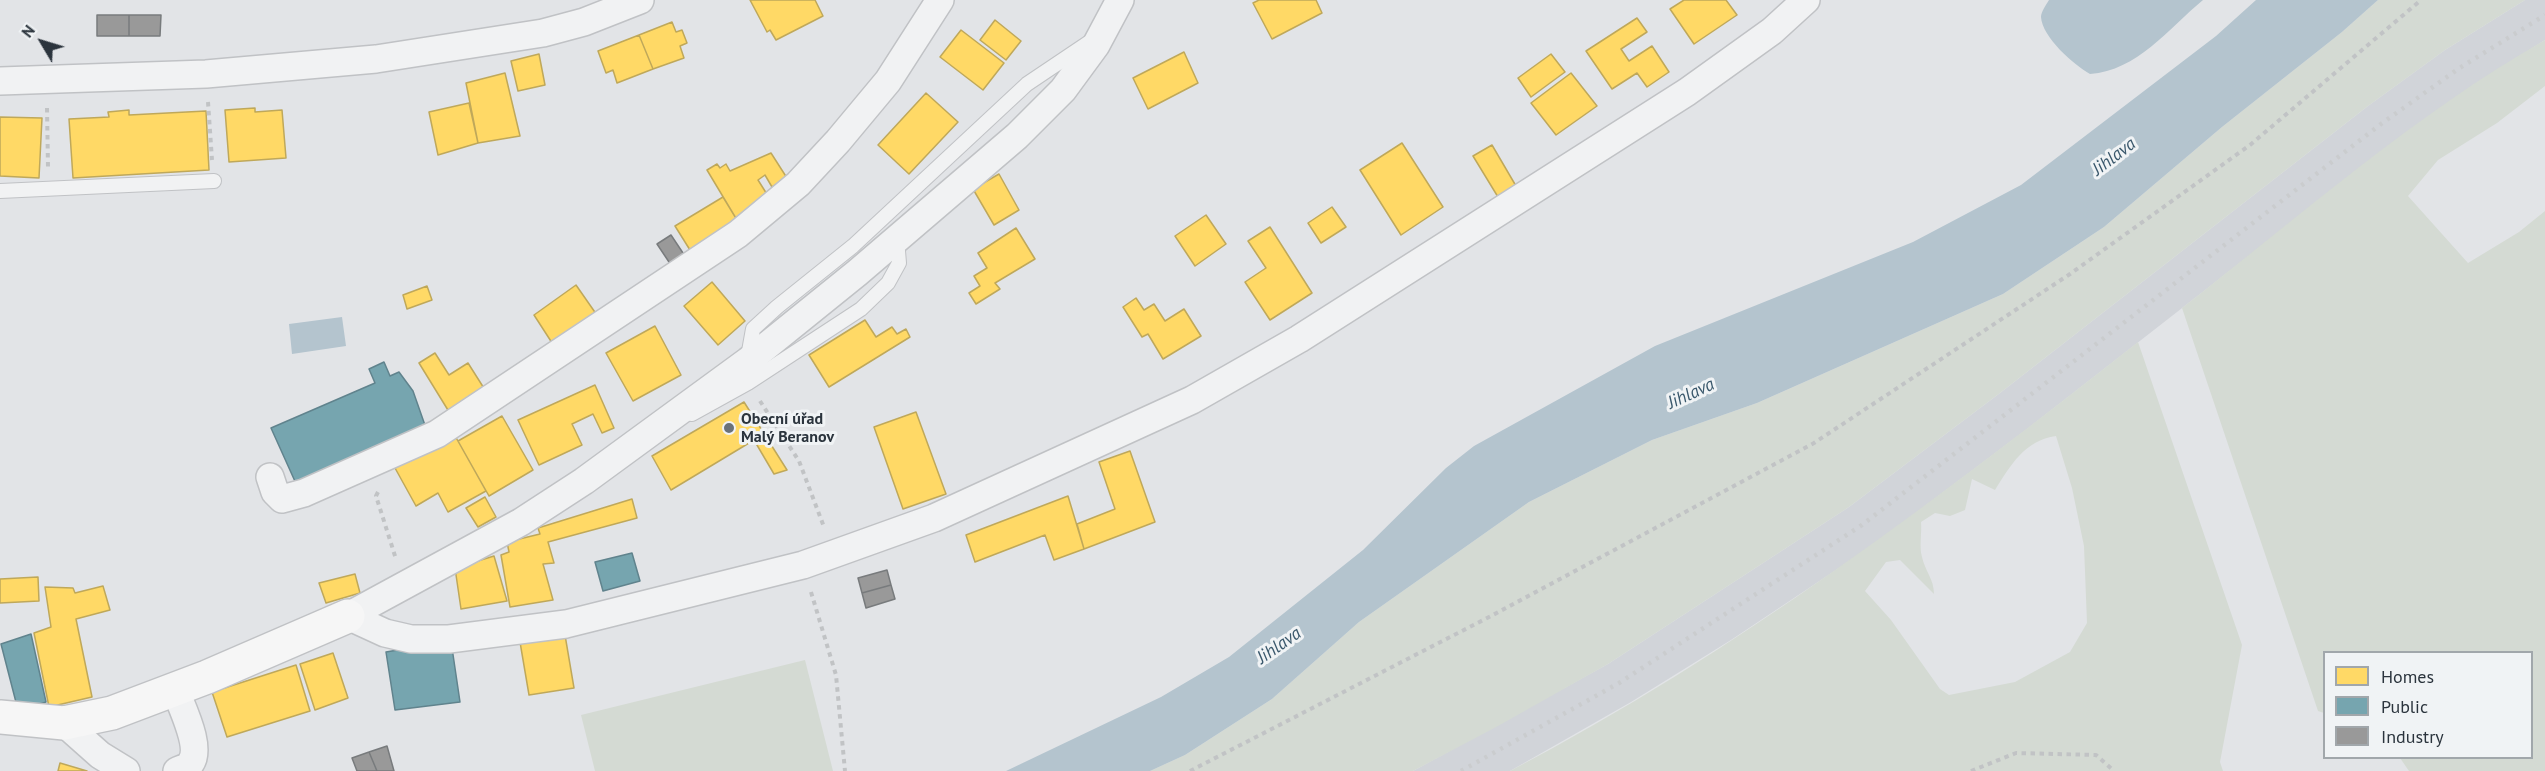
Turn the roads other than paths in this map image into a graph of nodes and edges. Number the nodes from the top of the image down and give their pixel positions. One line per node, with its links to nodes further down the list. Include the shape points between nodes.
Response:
1 (640, 0): 6 (street, via 543,33 376,59 206,74)
2 (940, 0): 10 (street, via 888,81 798,184 738,234 437,434 304,493 282,498 274,492)
3 (1120, 0): 5 (street)
4 (1806, 0): 11 (street, via 1687,92 1299,339 1192,400 934,518 803,565 566,624 449,639 411,639 385,633)
5 (1102, 33): 9 (street, via 1063,90 1017,136); 9 (lane, via 1027,84 853,246 753,329)
6 (0, 81)
7 (214, 181): 8 (lane)
8 (0, 191)
9 (748, 372): 11 (street, via 663,422 521,522)
10 (270, 477)
11 (348, 616): 12 (street)
12 (175, 689): 14 (street, via 112,713); 16 (street, via 195,744 195,755 189,765)
13 (0, 717): 14 (street)
14 (64, 723): 15 (street, via 100,755)
15 (126, 771)
16 (177, 771)

